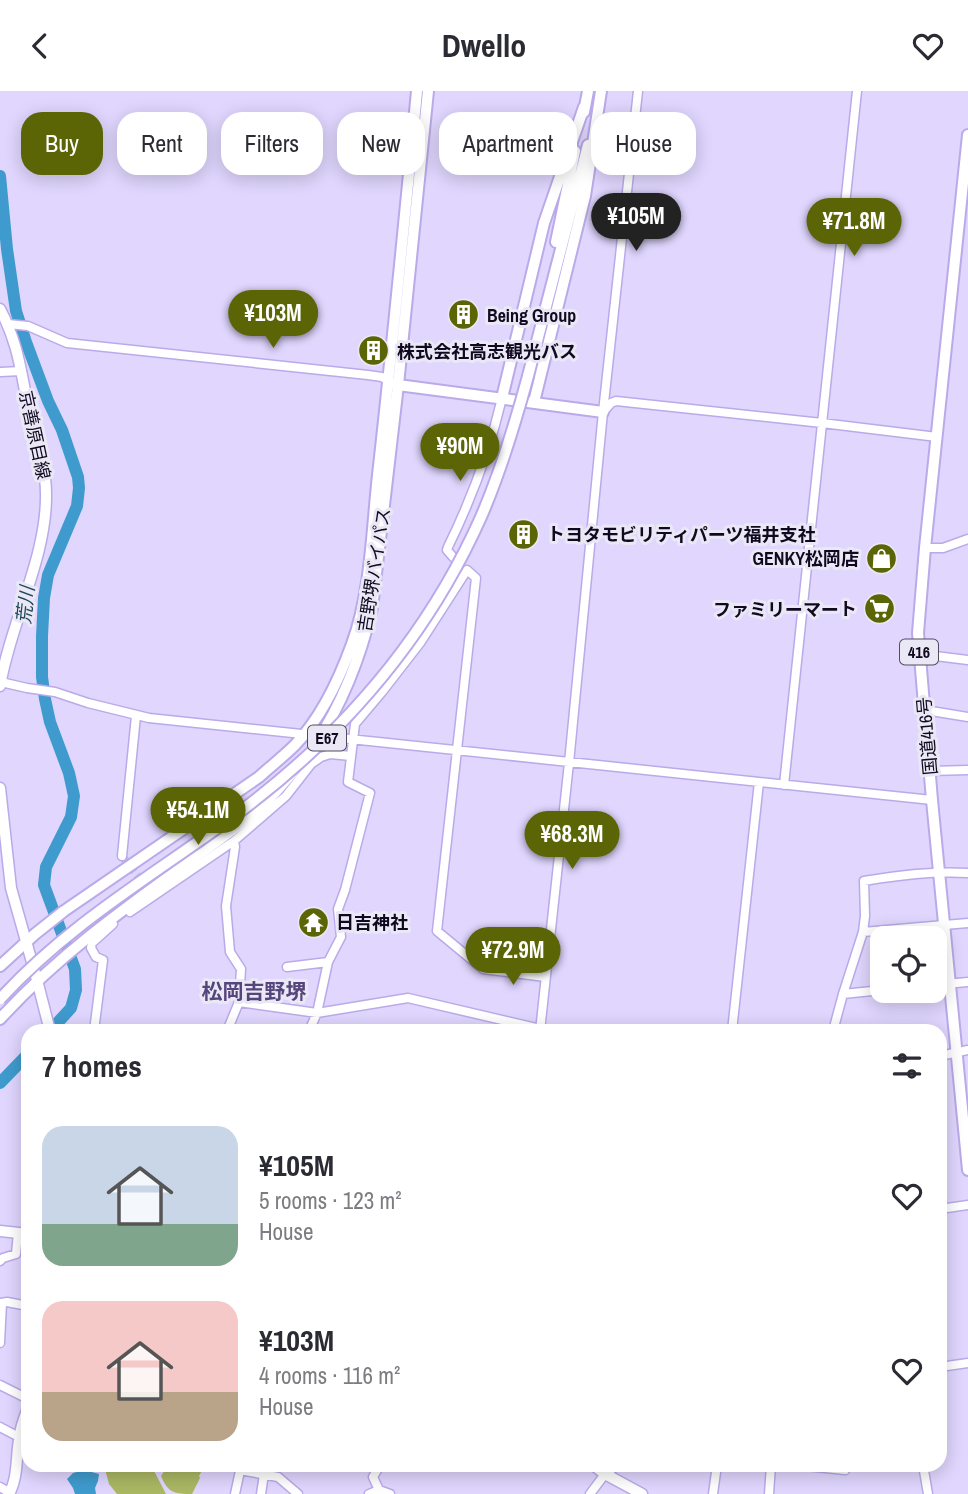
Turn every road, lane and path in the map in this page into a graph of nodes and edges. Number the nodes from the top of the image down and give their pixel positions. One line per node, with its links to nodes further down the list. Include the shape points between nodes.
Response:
1 (417, 91): 14 (highway, 吉野堺バイパス)
2 (428, 91): 14 (highway, 吉野堺バイパス)
3 (588, 91): 7 (highway, E67)
4 (601, 91): 11 (highway, E67); 16 (highway, via 585,196)
5 (638, 91): 17 (street)
6 (857, 91): 18 (street)
7 (584, 107): 11 (highway, E67); 15 (highway, via 547,215)
8 (968, 135): 19 (highway, 国道416号 / 416)
9 (0, 309): 10 (main road, 京善原目線)
10 (11, 324): 12 (main road, 京善原目線); 14 (street, via 66,343 369,375)
11 (534, 351): 61 (highway, E67, bridge, via 502,464 470,540 430,612 381,680 279,781 88,918)
12 (22, 371): 13 (street); 25 (main road, 京善原目線, via 45,476 46,512)
13 (0, 372)
14 (393, 383): 15 (highway); 29 (highway, 吉野堺バイパス, via 354,641 324,706); 30 (highway, 吉野堺バイパス, via 372,608 356,661)
15 (502, 398): 16 (highway); 22 (street, via 488,449 448,547)
16 (534, 402): 17 (highway)
17 (603, 412): 18 (street, via 616,401); 34 (street)
18 (822, 423): 19 (street); 38 (street)
19 (937, 437): 21 (highway, 国道416号 / 416)
20 (968, 539): 21 (street, via 943,548)
21 (925, 548): 23 (highway, 国道416号 / 416)
22 (453, 557)
23 (919, 654): 24 (street); 26 (highway, 国道416号 / 416)
24 (968, 660)
25 (0, 684): 27 (street, via 55,692)
26 (925, 710): 28 (street); 35 (highway, 国道416号 / 416)
27 (136, 716): 29 (street); 42 (street)
28 (968, 717)
29 (305, 733): 30 (street); 50 (highway, 吉野堺バイパス, via 250,784)
30 (321, 735): 31 (street); 55 (highway, 吉野堺バイパス, via 288,779 250,817 122,909)
31 (353, 739): 32 (street); 32 (street, via 355,724 420,643 464,568 476,578); 33 (street)
32 (456, 750): 34 (street); 54 (street, via 437,931 483,969)
33 (351, 756): 41 (street, via 330,754 311,764 286,796); 51 (street, via 348,782 370,793 338,909 341,937)
34 (569, 763): 37 (street); 54 (street)
35 (930, 771): 36 (street); 40 (highway, 国道416号 / 416)
36 (968, 771)
37 (759, 782): 38 (street); 71 (street)
38 (784, 785): 40 (street)
39 (0, 788): 50 (main road, via 12,893)
40 (932, 800): 43 (highway, 国道416号 / 416)
41 (234, 841): 62 (street, via 226,906 230,952 241,969); 66 (street, via 151,894 92,943 92,951 103,960)
42 (122, 856)
43 (940, 871): 44 (street); 46 (highway, 国道416号 / 416); 48 (street, via 864,881)
44 (968, 873)
45 (968, 923): 46 (street)
46 (945, 925): 47 (street); 58 (highway, 国道416号 / 416)
47 (940, 926)
48 (863, 932): 49 (street); 60 (street)
49 (870, 932)
50 (26, 942): 52 (highway, 吉野堺バイパス); 55 (main road)
51 (328, 962): 53 (street); 63 (street)
52 (0, 967)
53 (287, 967)
54 (545, 977): 70 (street)
55 (37, 980): 64 (highway, 吉野堺バイパス); 65 (main road)
56 (968, 982): 58 (street)
57 (947, 984): 58 (street)
58 (951, 984): 73 (highway, 国道416号 / 416)
59 (870, 991): 60 (street)
60 (843, 994): 72 (street)
61 (0, 999)
62 (239, 1002): 63 (street); 67 (street)
63 (317, 1013): 68 (street); 69 (street, via 408,998)
64 (0, 1019)
65 (48, 1024)
66 (95, 1024)
67 (230, 1024)
68 (312, 1024)
69 (518, 1024)
70 (543, 1024)
71 (733, 1024)
72 (835, 1024)
73 (962, 1051): 74 (highway, 国道416号 / 416)
74 (967, 1146): 75 (highway, 国道416号 / 416)
75 (968, 1170)
76 (968, 1205): 77 (street)
77 (947, 1208)
78 (0, 1231): 79 (main road)
79 (21, 1233)
80 (21, 1239): 81 (street, via 16,1254)
81 (0, 1261)
82 (1, 1303): 83 (street); 84 (street)
83 (21, 1305)
84 (0, 1343)
85 (968, 1363): 86 (street)
86 (947, 1366)
87 (0, 1385): 88 (street)
88 (21, 1396)
89 (0, 1427): 91 (street)
90 (21, 1431): 91 (main road)
91 (19, 1437): 104 (main road)
92 (239, 1472): 105 (street)
93 (255, 1472): 101 (street)
94 (376, 1472): 103 (street, via 373,1477)
95 (602, 1472): 100 (main road)
96 (608, 1472): 100 (street)
97 (717, 1472): 112 (street)
98 (771, 1472): 113 (street)
99 (924, 1472): 114 (street)
100 (605, 1474): 110 (street); 111 (main road)
101 (264, 1475): 106 (street); 107 (street, via 278,1477)
102 (0, 1487): 104 (street)
103 (379, 1490): 108 (street); 109 (street)
104 (10, 1494)
105 (235, 1494)
106 (261, 1494)
107 (298, 1494)
108 (369, 1494)
109 (390, 1494)
110 (590, 1494)
111 (642, 1494)
112 (713, 1494)
113 (769, 1494)
114 (928, 1494)

